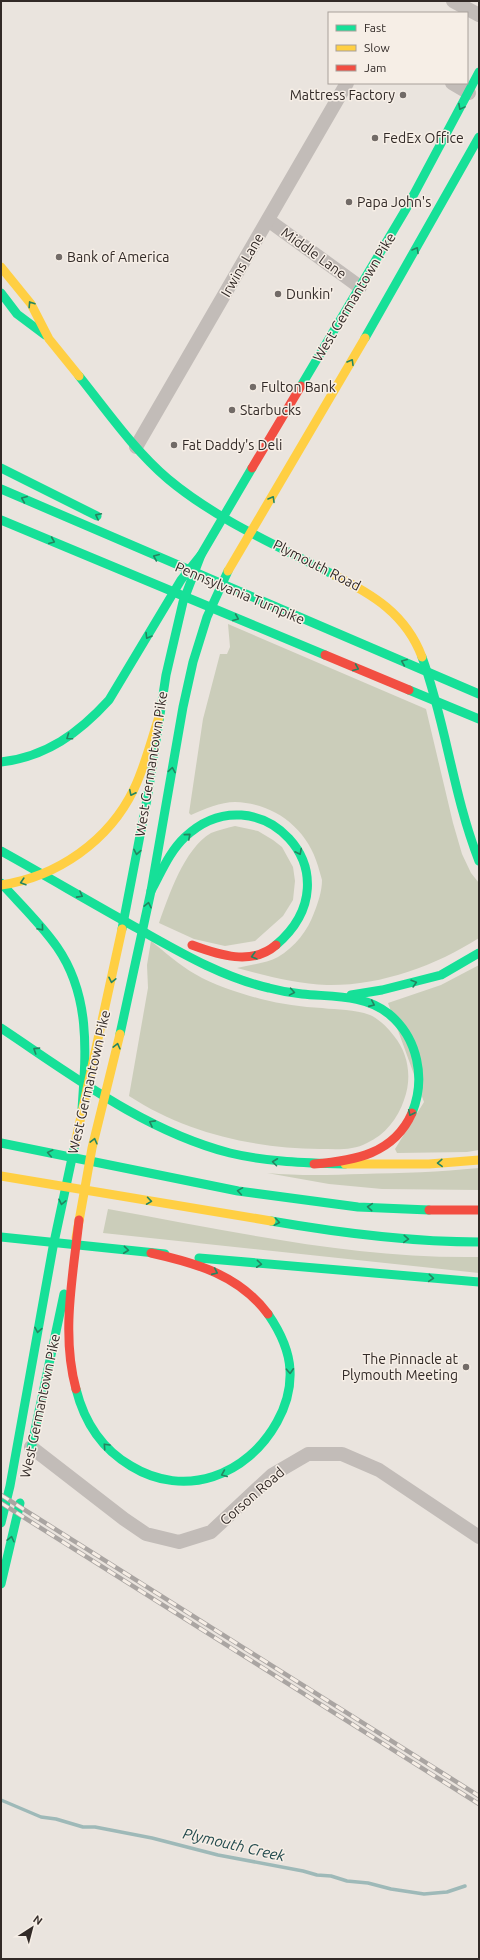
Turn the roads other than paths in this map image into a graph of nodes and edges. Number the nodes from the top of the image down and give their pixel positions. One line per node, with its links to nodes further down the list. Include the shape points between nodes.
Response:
1 (453, 1): 2 (street)
2 (479, 15)
3 (479, 72): 6 (main road, West Germantown Pike)
4 (346, 84): 8 (street, Irwins Lane)
5 (454, 84): 6 (street)
6 (469, 93): 10 (main road, West Germantown Pike, one-way to 10, via 417,191)
7 (479, 137): 19 (main road, West Germantown Pike, one-way to 7)
8 (268, 220): 10 (street, Middle Lane); 13 (street, Irwins Lane)
9 (1, 266): 12 (main road, Plymouth Road, one-way to 9, via 31,304)
10 (360, 287): 16 (main road, West Germantown Pike)
11 (1, 293): 12 (main road, Plymouth Road, via 17,314)
12 (49, 339): 13 (main road, Plymouth Road)
13 (136, 447): 16 (main road, Plymouth Road, via 180,489)
14 (1, 468): 18 (main road, one-way to 14)
15 (1, 489): 22 (main road, Pennsylvania Turnpike, one-way to 15)
16 (224, 517): 19 (main road, Plymouth Road); 20 (main road, West Germantown Pike)
17 (1, 520): 25 (main road, Pennsylvania Turnpike, one-way to 25)
18 (107, 521)
19 (252, 533): 30 (main road, Plymouth Road, via 371,594 408,629 416,642 431,681 460,802); 34 (main road, West Germantown Pike, one-way to 19, via 193,662 207,617 229,570)
20 (201, 555): 24 (main road, West Germantown Pike, via 181,606 167,663); 26 (main road, one-way to 26, via 182,580 109,700 96,716 69,738 47,750 12,762)
21 (182, 556): 22 (main road)
22 (282, 611): 23 (main road, Pennsylvania Turnpike, one-way to 22)
23 (479, 694)
24 (159, 717): 33 (main road, one-way to 33, via 133,790 116,817 90,844 59,868 13,885); 41 (main road, West Germantown Pike, one-way to 41, via 135,867)
25 (479, 720)
26 (1, 762)
27 (1, 840): 29 (main road)
28 (1, 851): 35 (main road, one-way to 35, via 58,883)
29 (26, 854)
30 (479, 861)
31 (45, 864): 32 (main road)
32 (64, 875)
33 (1, 884): 41 (main road, one-way to 41, via 64,957 79,993 86,1040)
34 (151, 891): 37 (main road, one-way to 37, via 171,855 186,837 214,819 230,816 260,819 289,837 299,850 306,868 308,884 305,902 296,923 279,944 255,956 241,958); 47 (main road, West Germantown Pike, one-way to 34, via 92,1148 132,986)
35 (106, 902): 36 (main road); 37 (main road)
36 (156, 927)
37 (179, 946): 39 (main road, one-way to 39, via 223,973 264,987 301,994)
38 (479, 953): 39 (main road, one-way to 38, via 382,990 434,977)
39 (334, 996): 44 (main road, one-way to 44, via 365,1001 378,1007 397,1022 410,1038 415,1050 420,1074 419,1088 408,1120 382,1148 364,1157)
40 (1, 1028): 44 (main road, one-way to 40, via 249,1158 181,1136 128,1109)
41 (82, 1109): 55 (main road, West Germantown Pike, one-way to 55)
42 (1, 1142): 46 (main road, one-way to 42, via 397,1210 306,1200 218,1187)
43 (479, 1160): 44 (main road, one-way to 44, via 413,1164)
44 (314, 1164)
45 (1, 1176): 49 (main road, one-way to 49, via 341,1233 438,1242)
46 (479, 1210)
47 (79, 1220): 50 (main road, one-way to 47, via 199,1265 237,1284 262,1307 275,1325 289,1363 290,1378 284,1408 266,1441 254,1455 239,1466 208,1480 167,1481 149,1477 130,1468 113,1454 87,1422 74,1383 69,1343); 52 (main road, West Germantown Pike)
48 (1, 1237): 50 (main road, one-way to 50)
49 (479, 1242)
50 (151, 1253): 51 (main road, one-way to 51)
51 (479, 1282)
52 (31, 1447): 53 (main road, West Germantown Pike); 56 (street, Corson Road, via 146,1534 179,1542 211,1532 272,1475 308,1454 342,1454 379,1470)
53 (28, 1462)
54 (22, 1492): 57 (main road, West Germantown Pike, one-way to 54)
55 (1, 1523)
56 (479, 1537)
57 (1, 1584)

